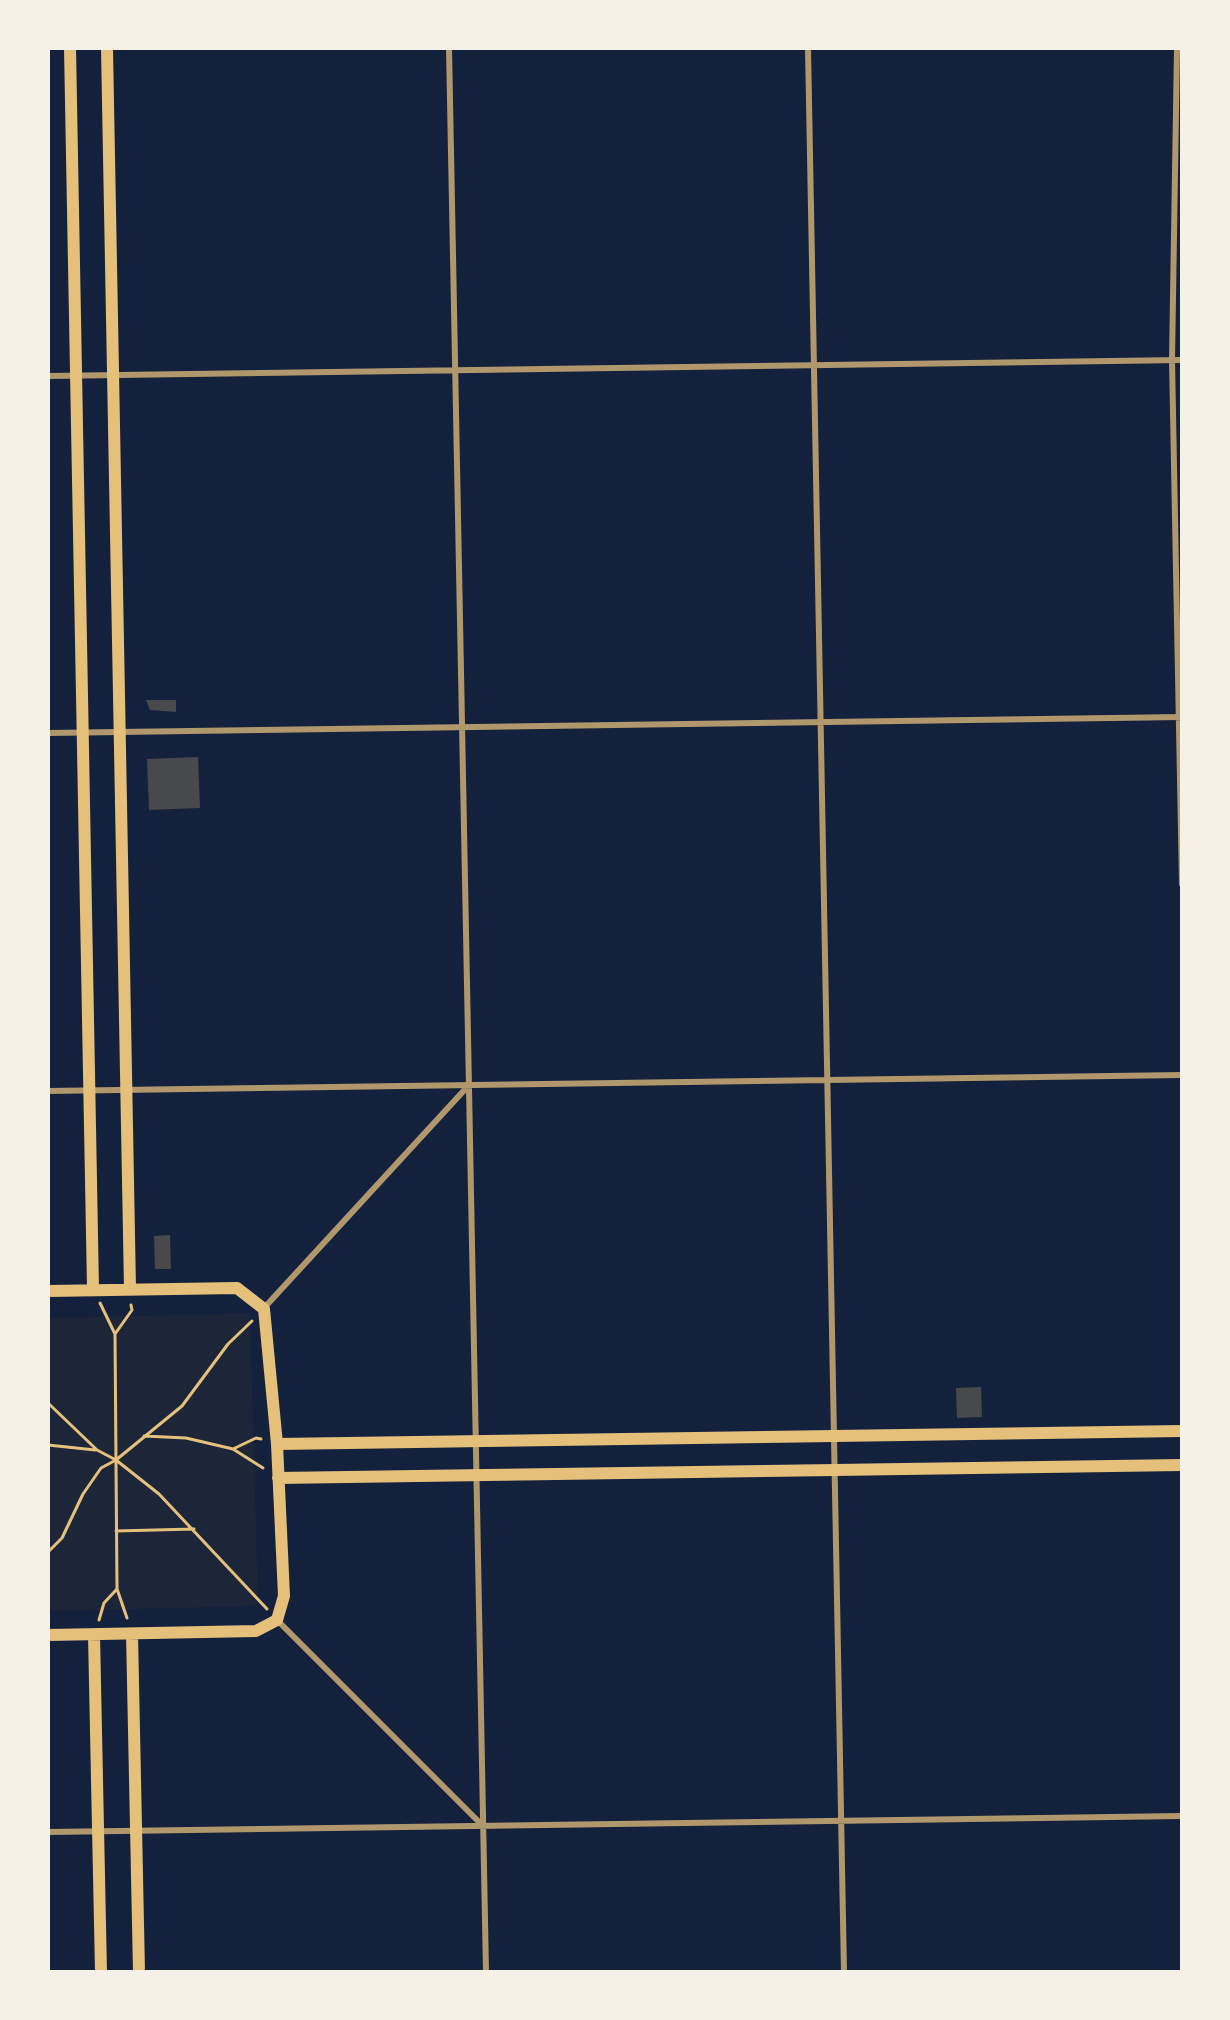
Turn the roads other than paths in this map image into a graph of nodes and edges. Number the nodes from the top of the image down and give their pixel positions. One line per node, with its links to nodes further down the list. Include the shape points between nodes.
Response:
1 (70, 48): 10 (main road)
2 (107, 48): 11 (main road)
3 (449, 48): 9 (street)
4 (808, 48): 8 (street)
5 (1177, 48): 6 (street)
6 (1172, 360): 7 (street); 8 (street); 13 (street)
7 (1182, 360)
8 (813, 365): 9 (street); 14 (street)
9 (456, 370): 11 (street); 15 (street)
10 (76, 375): 11 (street); 12 (street); 16 (main road)
11 (113, 375): 17 (main road)
12 (48, 376)
13 (1180, 717): 14 (street); 19 (street)
14 (820, 722): 15 (street); 21 (street)
15 (462, 727): 17 (street); 22 (street)
16 (83, 732): 17 (street); 18 (street); 25 (main road)
17 (120, 732): 23 (main road)
18 (48, 733)
19 (1182, 884)
20 (1182, 1076): 21 (street)
21 (827, 1080): 22 (street); 31 (street)
22 (469, 1085): 23 (street); 29 (street); 32 (street)
23 (126, 1090): 25 (street); 27 (main road)
24 (48, 1091): 25 (street)
25 (89, 1091): 26 (main road)
26 (93, 1288): 27 (main road); 28 (main road)
27 (130, 1288): 29 (main road, via 237,1288)
28 (48, 1291)
29 (264, 1309): 33 (main road)
30 (1182, 1431): 31 (main road)
31 (834, 1436): 32 (main road); 35 (street)
32 (476, 1441): 33 (main road); 36 (street)
33 (277, 1444): 37 (main road)
34 (1182, 1465): 35 (main road)
35 (834, 1470): 36 (main road); 43 (street)
36 (476, 1475): 37 (main road); 44 (street)
37 (278, 1478): 38 (main road, via 284,1596)
38 (277, 1620): 39 (main road, via 256,1631); 44 (street)
39 (132, 1634): 41 (main road); 45 (main road)
40 (48, 1635): 41 (main road)
41 (94, 1635): 47 (main road)
42 (1182, 1816): 43 (street)
43 (841, 1821): 44 (street); 51 (street)
44 (483, 1826): 45 (street); 50 (street)
45 (136, 1831): 47 (street); 49 (main road)
46 (48, 1832): 47 (street)
47 (98, 1832): 48 (main road)
48 (101, 1972)
49 (139, 1972)
50 (486, 1972)
51 (843, 1972)

